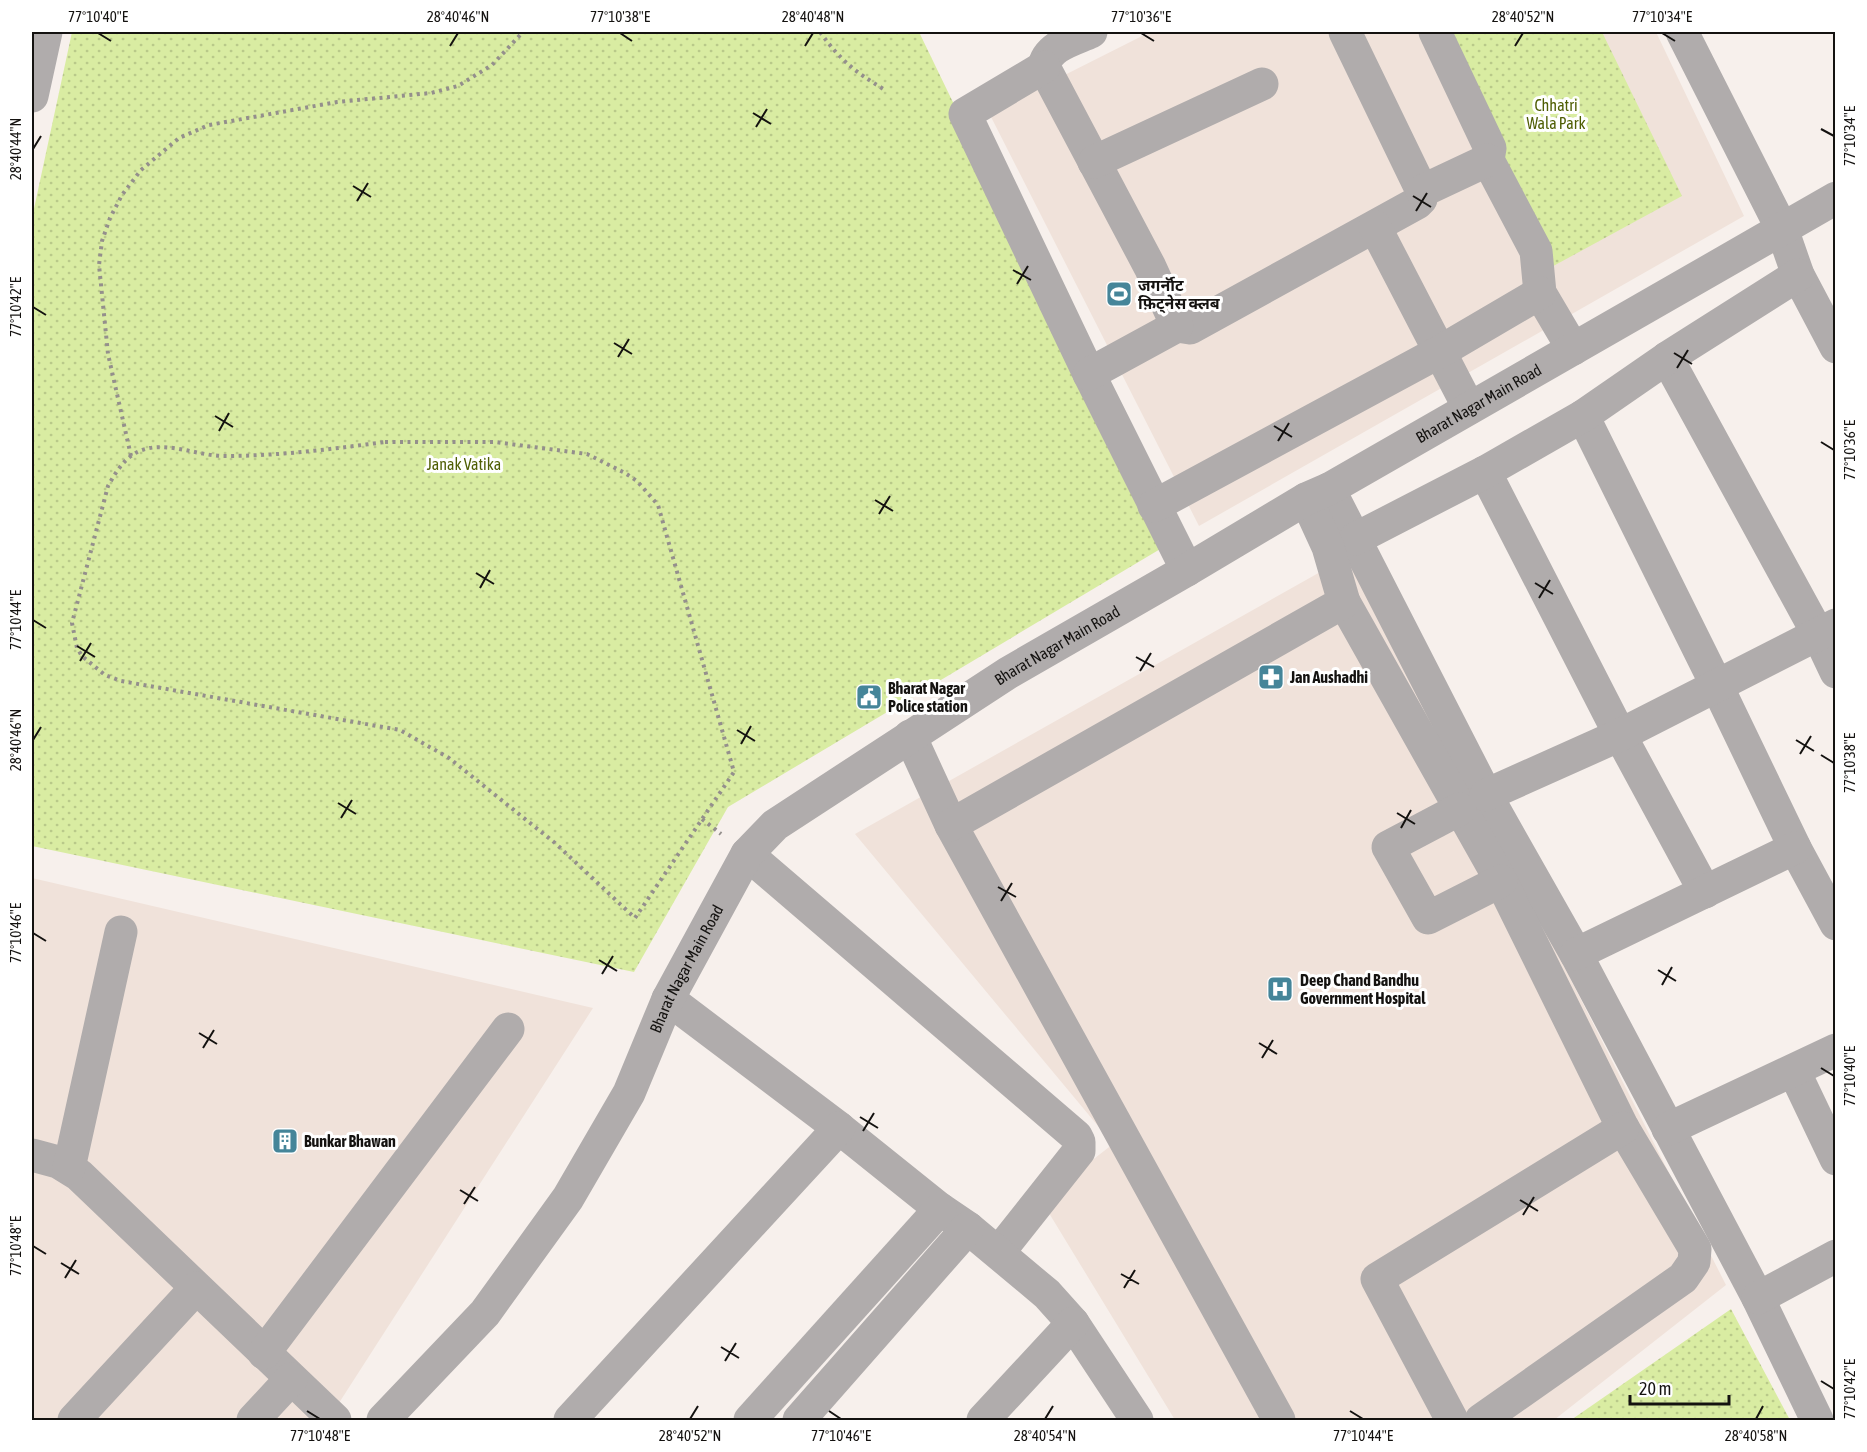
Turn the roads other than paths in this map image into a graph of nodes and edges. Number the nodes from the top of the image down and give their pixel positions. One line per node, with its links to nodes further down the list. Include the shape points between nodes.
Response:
1 (46, 32): 8 (street)
2 (1091, 32): 6 (street, via 1052,51)
3 (1345, 32): 11 (street)
4 (1435, 32): 9 (street, via 1490,148)
5 (1682, 32): 14 (street)
6 (1044, 68): 10 (street); 22 (street, via 965,114)
7 (1262, 84): 10 (street)
8 (32, 96)
9 (1488, 160): 11 (street); 16 (street, via 1536,251)
10 (1094, 162): 17 (street)
11 (1422, 191): 13 (street, via 1417,204)
12 (1836, 198): 14 (street, Bharat Nagar Main Road)
13 (1375, 226): 17 (street, via 1190,328); 20 (street)
14 (1782, 229): 15 (street); 19 (street, Bharat Nagar Main Road)
15 (1798, 275): 18 (street); 21 (street)
16 (1540, 293): 19 (street); 20 (street)
17 (1177, 326): 22 (street)
18 (1836, 347)
19 (1573, 349): 23 (street, Bharat Nagar Main Road)
20 (1441, 351): 23 (street); 27 (street)
21 (1667, 358): 24 (street); 31 (street)
22 (1089, 374): 27 (street)
23 (1469, 408): 26 (street, Bharat Nagar Main Road)
24 (1583, 416): 25 (street); 33 (street)
25 (1485, 472): 28 (street); 34 (street)
26 (1317, 494): 28 (street); 29 (street, Bharat Nagar Main Road); 30 (street)
27 (1154, 506): 29 (street)
28 (1355, 539): 36 (street)
29 (1187, 570): 35 (street, Bharat Nagar Main Road, via 1008,673)
30 (1344, 602): 36 (street); 37 (street)
31 (1827, 630): 32 (street); 33 (street)
32 (1836, 672)
33 (1717, 686): 34 (street); 38 (street)
34 (1620, 735): 36 (street); 41 (street)
35 (910, 736): 37 (street); 39 (street, Bharat Nagar Main Road, via 775,825)
36 (1473, 802): 40 (street); 40 (street, via 1388,847 1428,918); 44 (street)
37 (951, 825): 73 (street)
38 (1795, 848): 41 (street); 42 (street)
39 (747, 854): 45 (street, Bharat Nagar Main Road); 57 (street, via 1076,1136 1079,1151)
40 (1501, 881): 50 (street)
41 (1705, 891): 44 (street)
42 (1835, 921)
43 (121, 932): 54 (street)
44 (1576, 954): 51 (street)
45 (668, 999): 49 (street); 67 (street, Bharat Nagar Main Road, via 629,1093 568,1198 485,1313)
46 (508, 1029): 62 (street)
47 (1836, 1050): 48 (street)
48 (1794, 1071): 51 (street); 53 (street)
49 (839, 1128): 55 (street); 68 (street)
50 (1623, 1128): 74 (street, via 1377,1279); 75 (street, via 1695,1249 1694,1262 1683,1278)
51 (1668, 1129): 60 (street)
52 (32, 1155): 54 (street)
53 (1836, 1160)
54 (69, 1168): 59 (street)
55 (940, 1209): 56 (street); 69 (street)
56 (968, 1228): 57 (street); 70 (street)
57 (999, 1252): 61 (street)
58 (1836, 1256): 60 (street)
59 (196, 1288): 62 (street); 64 (street)
60 (1758, 1298): 76 (street)
61 (1073, 1323): 71 (street); 72 (street)
62 (264, 1353): 63 (street)
63 (291, 1379): 65 (street); 66 (street)
64 (74, 1420)
65 (253, 1420)
66 (335, 1420)
67 (383, 1420)
68 (570, 1420)
69 (750, 1420)
70 (799, 1420)
71 (983, 1420)
72 (1137, 1420)
73 (1279, 1420)
74 (1452, 1420)
75 (1481, 1420)
76 (1817, 1420)

